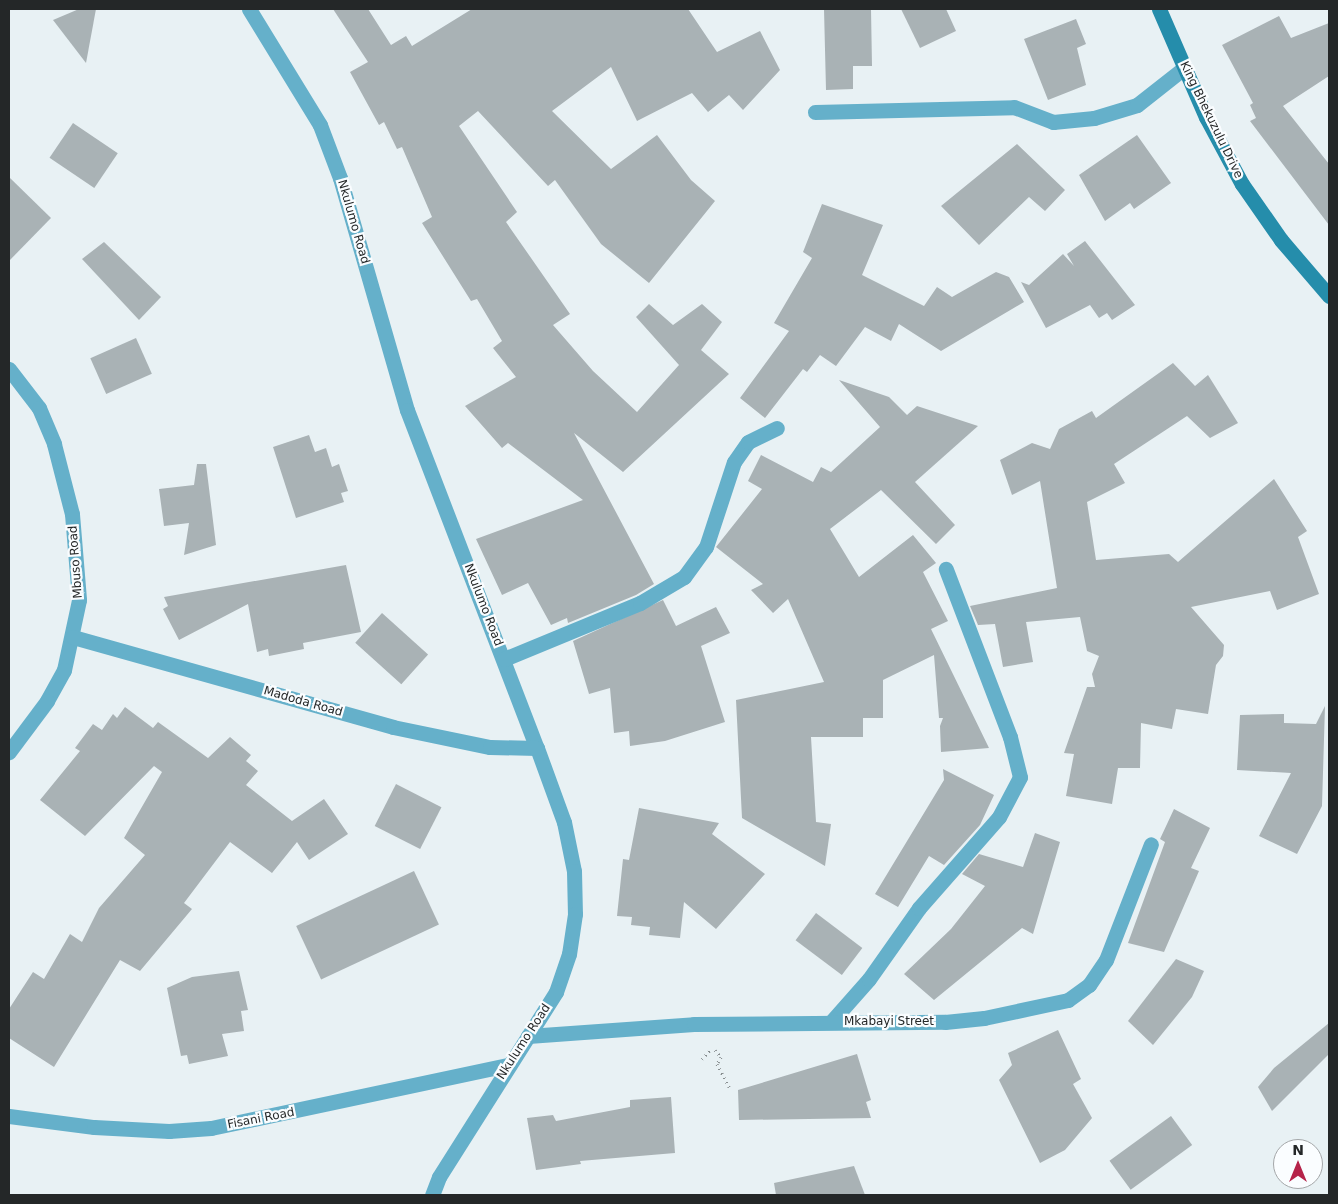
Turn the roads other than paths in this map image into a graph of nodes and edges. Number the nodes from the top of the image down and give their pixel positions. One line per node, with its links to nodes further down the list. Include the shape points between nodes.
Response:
1 (249, 9): 10 (street, Nkulumo Road, via 320,125 340,178 406,410)
2 (1159, 9): 3 (street, King Bhekuzulu Drive)
3 (1184, 68): 4 (street, via 1137,105 1094,118 1053,122 1014,107); 5 (street, King Bhekuzulu Drive, via 1242,184 1281,240)
4 (816, 112)
5 (1329, 296)
6 (9, 369): 9 (street, Mbuso Road, via 39,408 54,444 72,514 79,600)
7 (777, 428): 10 (street, via 748,442 737,457 706,547 684,577 640,603)
8 (946, 568): 14 (street, via 1010,737 1020,777 999,817 919,908 869,979)
9 (73, 637): 11 (street, Madoda Road, via 393,727 490,747); 12 (street, Mbuso Road, via 64,670 47,701)
10 (504, 659): 11 (street, Nkulumo Road)
11 (537, 748): 15 (street, Nkulumo Road, via 564,822 574,871 575,914 569,954 556,992)
12 (9, 752)
13 (1151, 844): 14 (street, Mkabayi Street, via 1106,960 1089,985 1068,1000 954,1021)
14 (831, 1022): 15 (street, Mkabayi Street, via 694,1024)
15 (528, 1036): 16 (street, Nkulumo Road)
16 (508, 1065): 17 (street, Fisani Road, via 211,1128 169,1131 94,1127); 18 (street, Nkulumo Road)
17 (9, 1116)
18 (432, 1195)

